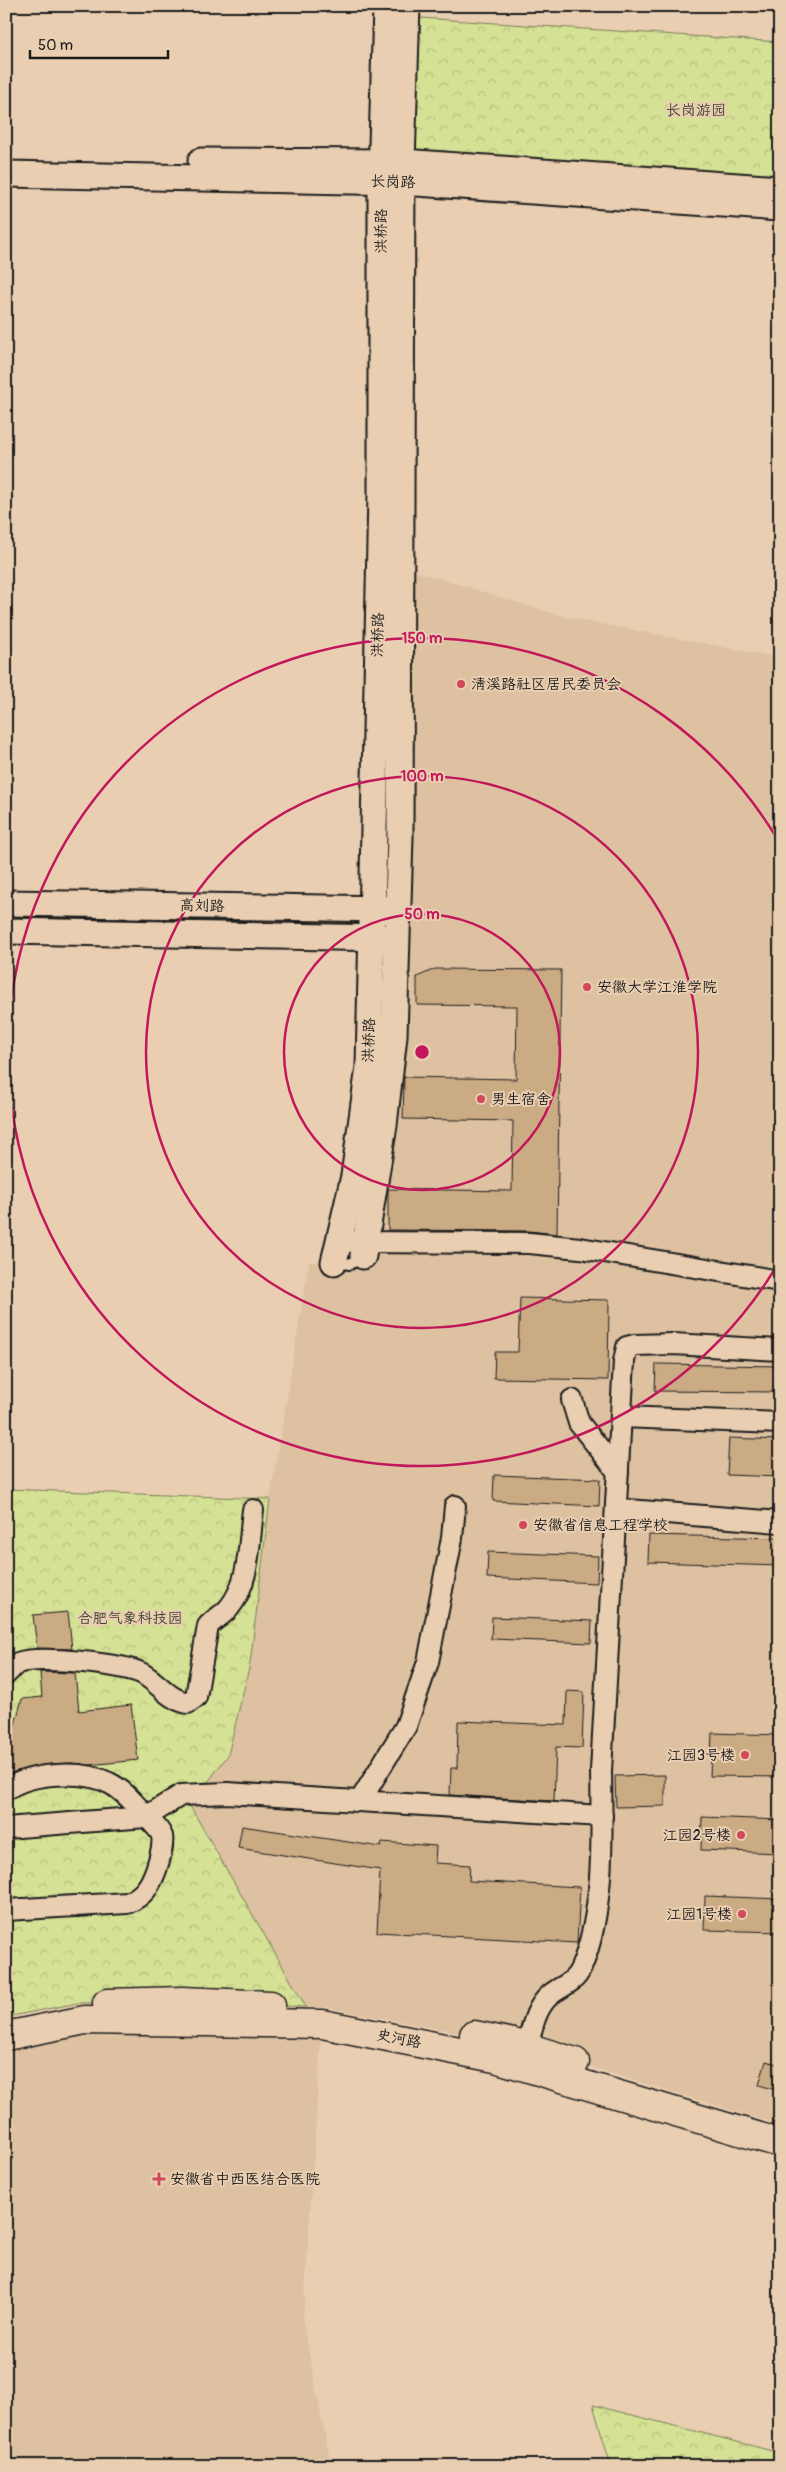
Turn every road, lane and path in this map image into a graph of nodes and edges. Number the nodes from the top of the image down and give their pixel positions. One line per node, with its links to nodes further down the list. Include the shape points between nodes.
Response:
1 (386, 6): 4 (street, 洪桥路)
2 (407, 6): 4 (street, 洪桥路)
3 (6, 158): 4 (street, 长岗路)
4 (392, 172): 5 (street, 长岗路); 6 (street, 长岗路); 7 (street, 长岗路); 9 (street, 洪桥路, via 381,494); 10 (street, 洪桥路, via 400,836)
5 (6, 174)
6 (780, 189)
7 (780, 208)
8 (6, 903): 9 (street, 高刘路)
9 (373, 908): 10 (street, 高刘路); 12 (street, 洪桥路)
10 (398, 909): 13 (street, 洪桥路)
11 (6, 931): 12 (street, 高刘路)
12 (372, 938): 13 (street, 高刘路); 15 (street, 洪桥路, via 368,1067 354,1176)
13 (397, 938): 14 (street, 洪桥路, via 392,1056)
14 (364, 1249): 15 (street); 16 (street, via 529,1243 580,1248)
15 (336, 1252)
16 (780, 1281)
17 (780, 1350): 19 (street, via 635,1344 628,1347 624,1361)
18 (572, 1400): 21 (street, via 579,1423)
19 (621, 1417): 20 (street); 21 (street)
20 (780, 1423)
21 (618, 1472): 23 (street)
22 (455, 1506): 28 (street, via 452,1538 428,1662 406,1726)
23 (616, 1509): 25 (street); 29 (street, via 601,1771)
24 (253, 1510): 26 (street, via 245,1572 228,1609 208,1626 196,1698 188,1703 177,1701 143,1674 112,1665 42,1660 17,1663)
25 (780, 1522)
26 (6, 1674)
27 (6, 1790): 30 (street, via 42,1777 88,1775 110,1783)
28 (360, 1801): 29 (street); 30 (street, via 227,1793 181,1796)
29 (602, 1816): 35 (street, via 600,1877 588,1945 572,1983 550,1995 539,2009)
30 (146, 1817): 31 (street); 32 (street, via 162,1835 162,1846 149,1887 138,1898 127,1903)
31 (6, 1828)
32 (6, 1910)
33 (6, 2016): 35 (main road, 史河路, via 78,2003 183,2001 330,2008)
34 (6, 2036): 37 (main road, 史河路, via 85,2020 322,2024 495,2058)
35 (527, 2047): 36 (main road, 史河路)
36 (780, 2125)
37 (780, 2143)

